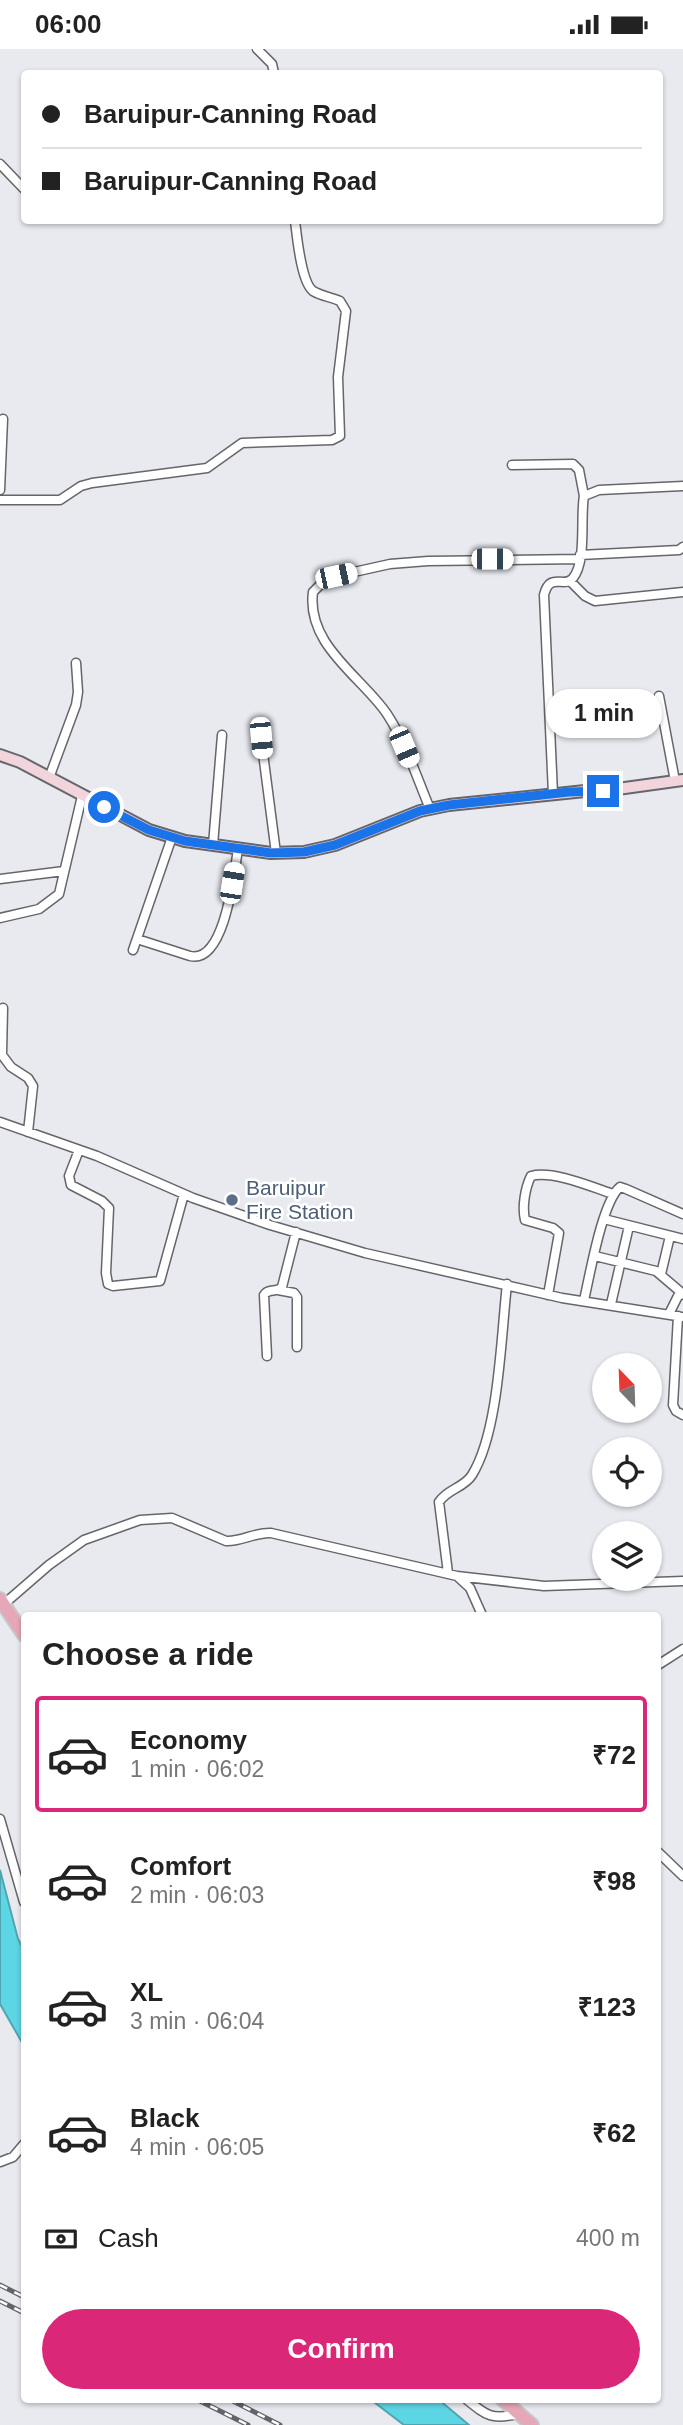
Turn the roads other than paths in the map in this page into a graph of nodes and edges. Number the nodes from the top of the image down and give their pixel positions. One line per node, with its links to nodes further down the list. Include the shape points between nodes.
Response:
1 (257, 49): 2 (street)
2 (273, 70)
3 (0, 164): 4 (street)
4 (21, 186)
5 (295, 224): 11 (street, via 309,287 340,300 346,310 338,377 340,436 242,443 207,468 92,482 61,499)
6 (3, 419): 9 (street)
7 (512, 465): 10 (street, via 573,464 579,470)
8 (683, 486): 10 (street, via 599,490)
9 (0, 490)
10 (584, 496): 13 (street)
11 (0, 500)
12 (683, 547): 13 (street)
13 (580, 557): 14 (street); 25 (street, via 408,562 326,579 313,592 314,613 325,642 388,716)
14 (570, 581): 15 (street, via 595,601); 23 (street, via 551,582 543,597)
15 (683, 591)
16 (76, 663): 21 (street, via 76,705)
17 (659, 696): 22 (street)
18 (222, 735): 27 (street)
19 (261, 738): 29 (street)
20 (0, 755): 21 (main road)
21 (49, 778): 24 (main road)
22 (679, 780): 23 (main road)
23 (553, 794): 25 (main road)
24 (82, 796): 26 (main road); 30 (street)
25 (430, 809): 29 (main road, via 335,845)
26 (172, 837): 27 (main road); 33 (street)
27 (213, 845): 28 (main road)
28 (238, 849): 29 (main road); 33 (street, via 229,901 217,939 206,954 195,958)
29 (276, 853)
30 (64, 871): 31 (street); 32 (street, via 58,894 44,907)
31 (0, 879)
32 (0, 918)
33 (137, 939): 34 (street)
34 (133, 950)
35 (3, 1008): 37 (street, via 2,1055 33,1086)
36 (0, 1122): 37 (street)
37 (28, 1132): 38 (street)
38 (79, 1150): 39 (street); 39 (street, via 69,1175 71,1185 109,1208 108,1284 160,1280)
39 (184, 1194): 44 (street)
40 (613, 1194): 41 (street, via 620,1187); 42 (street); 54 (street, via 574,1181 531,1176 524,1220 559,1233)
41 (683, 1214)
42 (604, 1219): 43 (street); 47 (street)
43 (629, 1226): 45 (street); 48 (street)
44 (296, 1232): 50 (street, via 365,1253); 52 (street)
45 (670, 1236): 46 (street); 49 (street)
46 (683, 1239)
47 (595, 1256): 48 (street); 55 (street)
48 (620, 1260): 49 (street); 56 (street)
49 (661, 1274): 53 (street)
50 (508, 1284): 54 (street); 62 (street, via 485,1444 468,1481 439,1502)
51 (683, 1286): 53 (street)
52 (278, 1290): 58 (street, via 297,1297); 59 (street, via 263,1297)
53 (683, 1294): 57 (street, via 675,1300)
54 (548, 1295): 55 (street)
55 (584, 1300): 56 (street)
56 (611, 1304): 57 (street)
57 (677, 1316): 60 (street)
58 (297, 1347)
59 (267, 1356)
60 (678, 1390): 61 (street, via 674,1408)
61 (683, 1415)
62 (448, 1573): 63 (street); 65 (street, via 271,1533 226,1541 179,1520 152,1518 84,1540)
63 (457, 1576): 64 (street, via 544,1586); 66 (street, via 470,1588)
64 (683, 1581)
65 (2, 1601): 67 (main road)
66 (481, 1612)
67 (21, 1630)
68 (683, 1649): 69 (street)
69 (661, 1663)
70 (0, 1819): 73 (street)
71 (661, 1855): 72 (street)
72 (683, 1876)
73 (21, 1892)
74 (21, 2148): 75 (street)
75 (0, 2162)
76 (471, 2403): 78 (street, via 495,2418)
77 (506, 2403): 78 (main road)
78 (518, 2414): 79 (main road)
79 (532, 2425)

